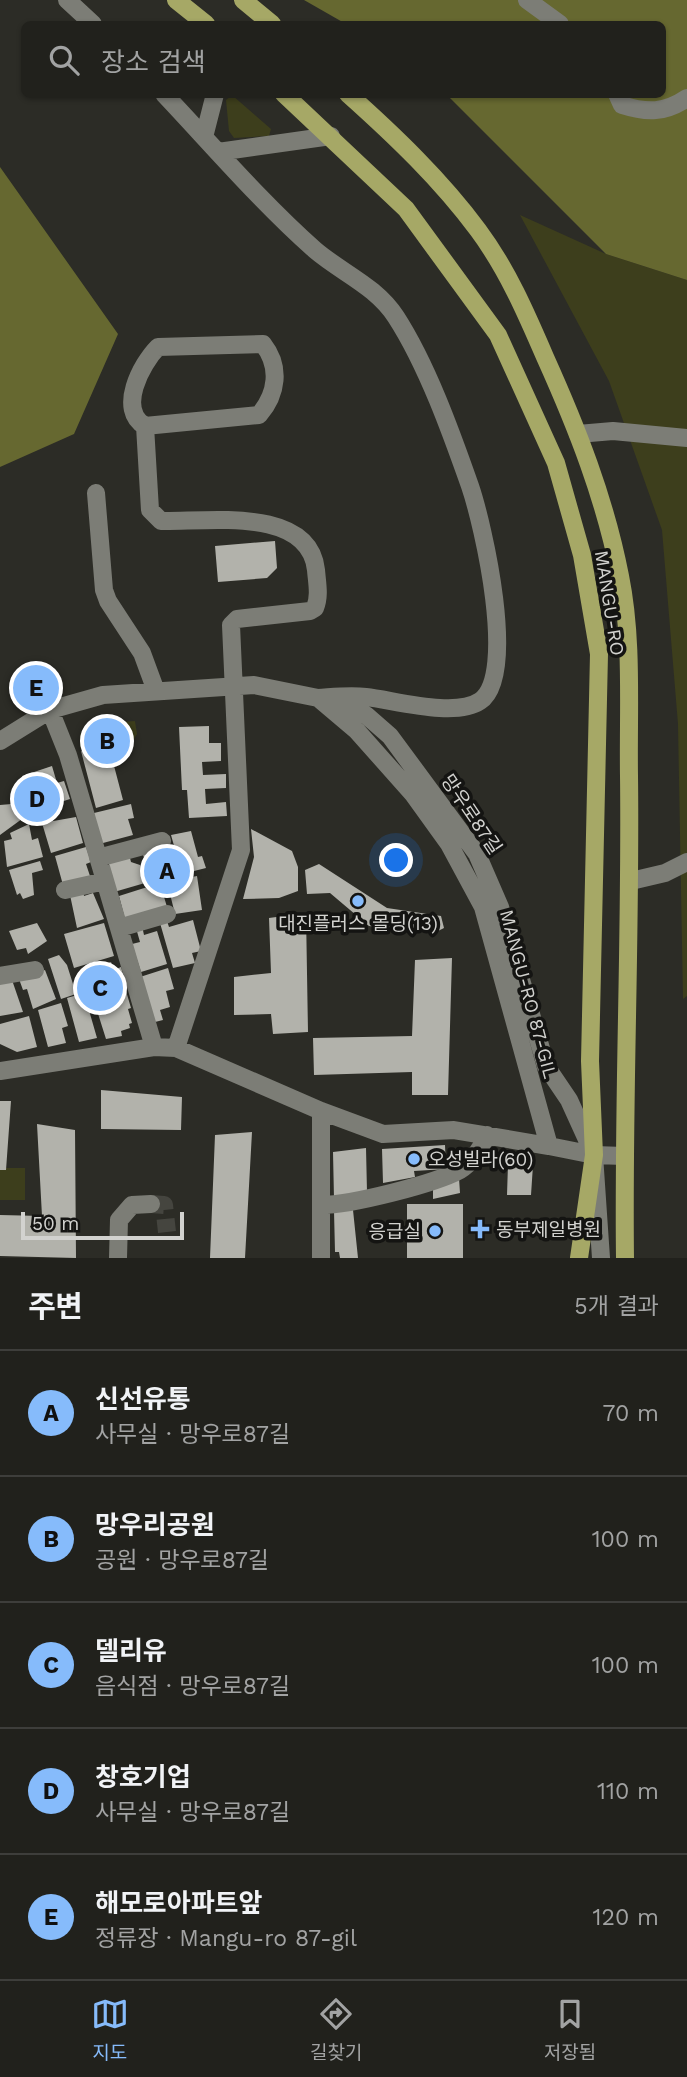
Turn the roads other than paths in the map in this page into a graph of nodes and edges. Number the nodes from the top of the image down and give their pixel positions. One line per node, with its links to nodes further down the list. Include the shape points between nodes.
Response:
1 (66, 0): 5 (street)
2 (176, 0): 6 (main road)
3 (243, 0): 7 (main road)
4 (527, 0): 8 (street)
5 (90, 21)
6 (202, 21)
7 (268, 21)
8 (556, 21)
9 (168, 98): 16 (street)
10 (214, 98): 16 (street)
11 (288, 98): 15 (main road, MANGU-RO)
12 (353, 98): 19 (main road, MANGU-RO, via 392,133 478,230 514,287)
13 (619, 98): 14 (street, via 622,105 642,111 670,109)
14 (687, 98)
15 (331, 136): 17 (street); 43 (main road, MANGU-RO, via 406,208 498,335 556,463 571,509 599,654 590,1061)
16 (204, 137): 17 (street)
17 (218, 152): 24 (street, via 317,251 352,274 396,317 435,395 466,477 487,558 497,621 496,675 480,701 457,707 365,696)
18 (145, 426): 18 (street, via 259,415 275,385 267,348 259,342 158,347 135,379 135,413); 22 (street, via 150,510 155,519 269,523 300,538 315,559 318,594 310,611 237,619 231,625)
19 (578, 434): 20 (street, via 612,431); 31 (main road, MANGU-RO, via 597,480 621,578 627,636)
20 (687, 438)
21 (96, 493): 23 (street, via 104,590 142,653)
22 (234, 685): 23 (street, MANGU-RO 87-GIL); 24 (street, MANGU-RO 87-GIL, via 274,687); 38 (street, via 242,850)
23 (156, 691): 25 (street, MANGU-RO 87-GIL, via 103,695)
24 (318, 698): 42 (street, MANGU-RO 87-GIL, via 357,731 413,794 449,844 483,907); 43 (street, 망우로87길, via 349,706 390,736 477,854 500,907 547,1066 569,1100)
25 (50, 710): 26 (street, MANGU-RO 87-GIL); 28 (street)
26 (0, 741)
27 (162, 841): 28 (street)
28 (98, 858): 30 (street)
29 (687, 862): 31 (street)
30 (105, 881): 32 (street); 34 (street)
31 (631, 881): 44 (main road, MANGU-RO)
32 (65, 890)
33 (167, 914): 34 (street)
34 (119, 928): 37 (street)
35 (35, 970): 36 (street)
36 (0, 976)
37 (154, 1047): 38 (street); 39 (street)
38 (176, 1048): 40 (street)
39 (2, 1065)
40 (321, 1111): 41 (street, via 383,1134 454,1130); 46 (street)
41 (487, 1135): 42 (street); 46 (street, via 461,1169 373,1198)
42 (549, 1146): 43 (street)
43 (594, 1155): 44 (street); 49 (main road, MANGU-RO); 50 (street)
44 (624, 1156): 51 (main road, MANGU-RO)
45 (151, 1204): 47 (street, via 132,1205 119,1220)
46 (321, 1205): 48 (street)
47 (118, 1258)
48 (320, 1258)
49 (579, 1258)
50 (601, 1258)
51 (625, 1258)

